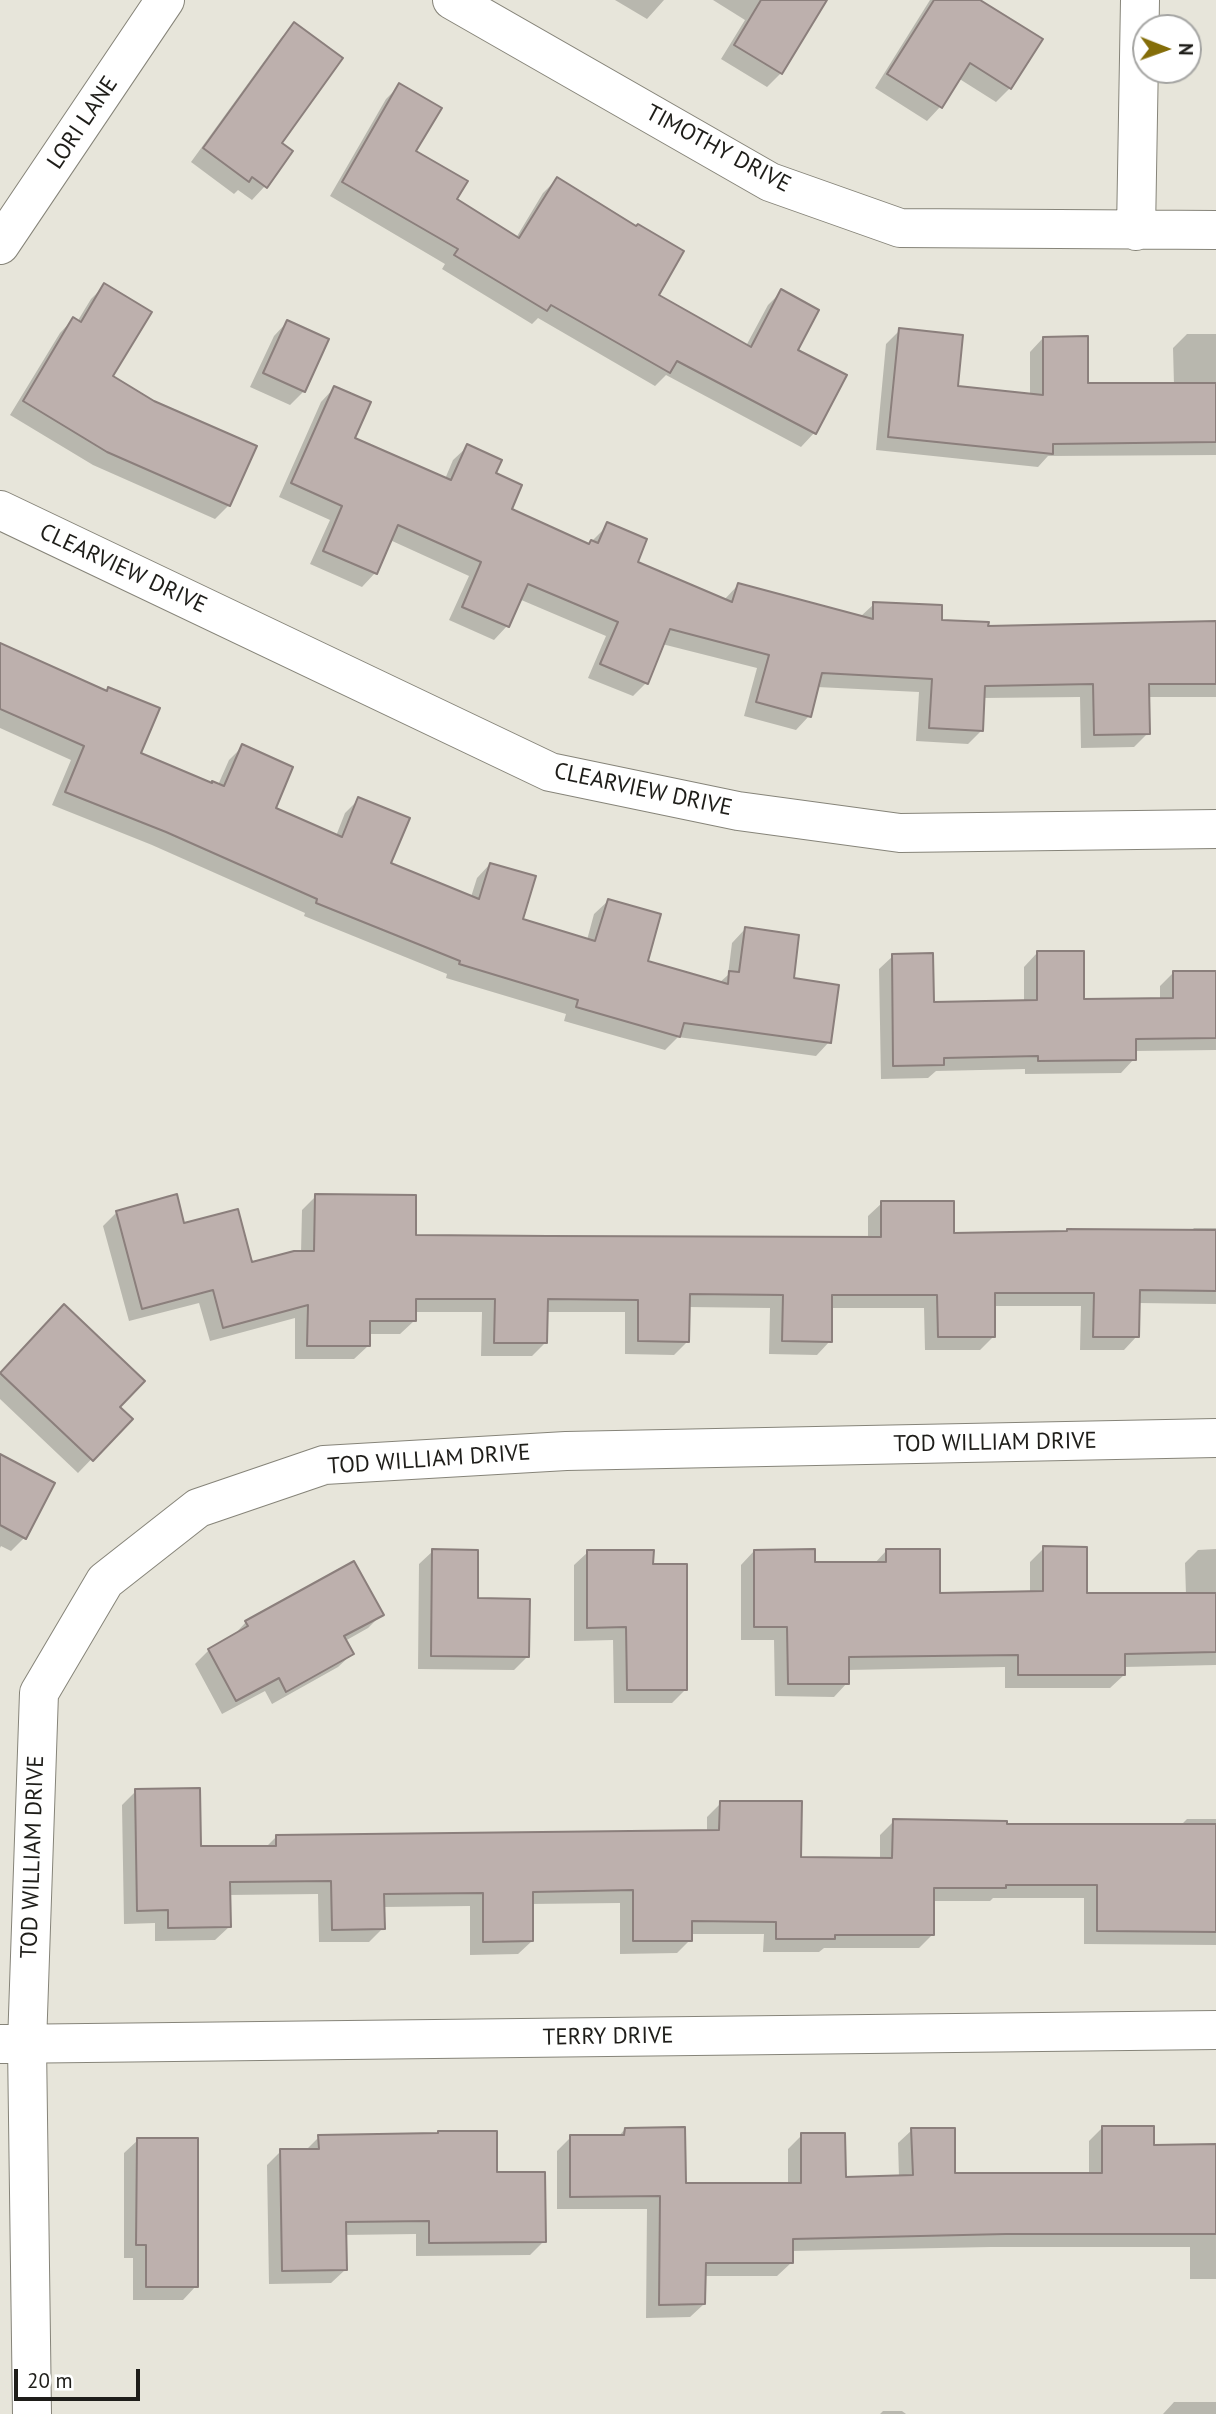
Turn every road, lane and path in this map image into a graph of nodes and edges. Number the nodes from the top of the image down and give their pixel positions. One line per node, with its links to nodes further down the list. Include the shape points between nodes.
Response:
1 (165, 0): 6 (street, LORI LANE)
2 (452, 0): 5 (street, TIMOTHY DRIVE, via 770,182 900,228)
3 (1140, 0): 5 (street)
4 (1216, 230): 5 (street, TIMOTHY DRIVE)
5 (1136, 231)
6 (0, 246)
7 (0, 510): 8 (street, CLEARVIEW DRIVE, via 550,772 738,811 900,834)
8 (1216, 829)
9 (1216, 1438): 11 (street, TOD WILLIAM DRIVE, via 566,1451 324,1465 198,1508 105,1581 39,1693)
10 (1216, 2030): 11 (street, TERRY DRIVE)
11 (13, 2044): 12 (street, TOD WILLIAM DRIVE)
12 (32, 2414)

